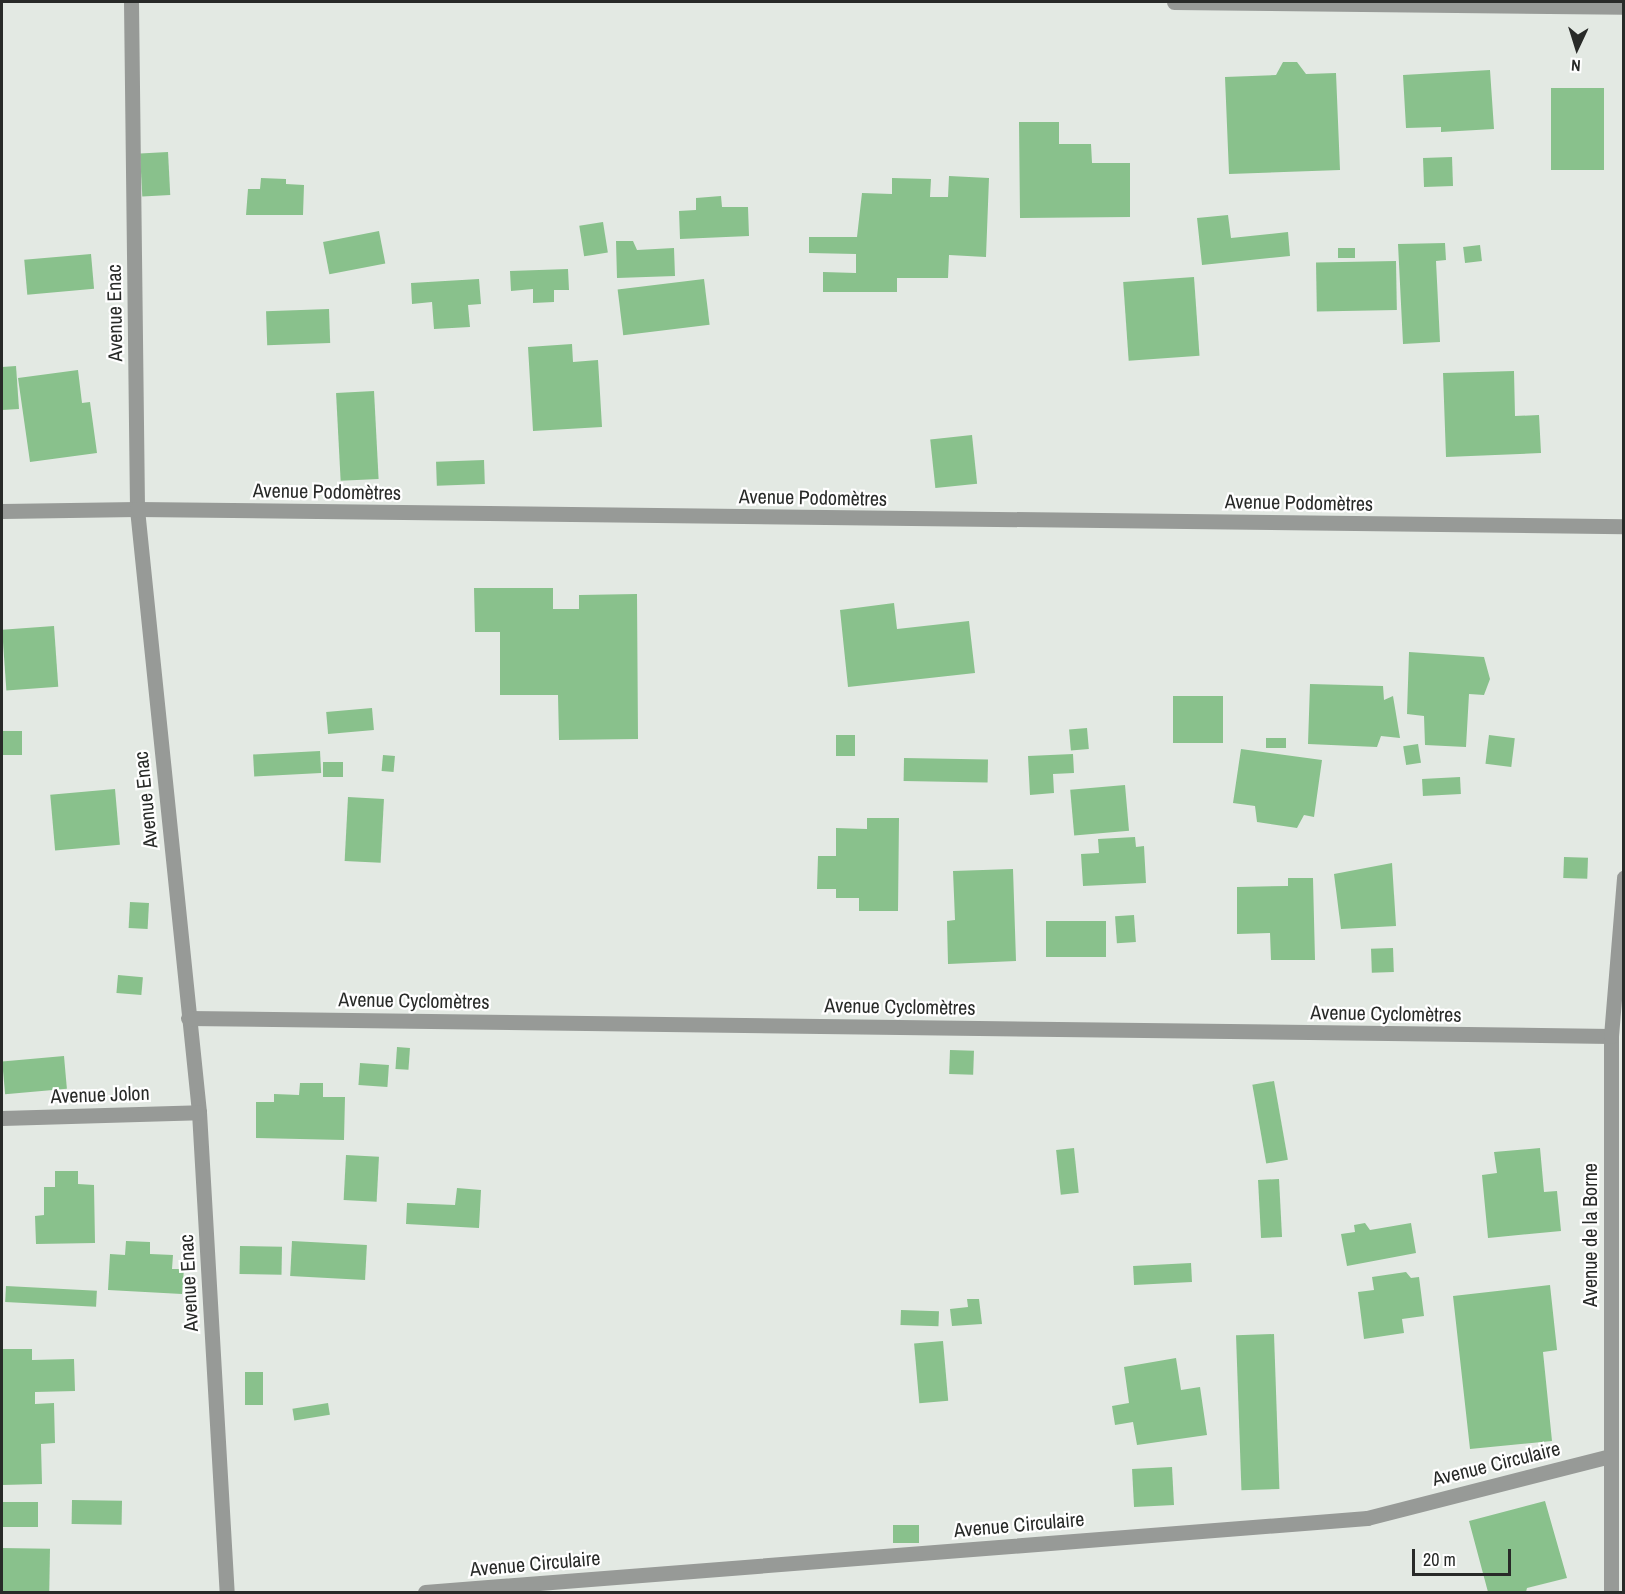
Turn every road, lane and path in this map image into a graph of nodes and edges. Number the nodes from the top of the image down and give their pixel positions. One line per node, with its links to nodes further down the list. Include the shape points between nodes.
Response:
1 (131, 2): 4 (street, Avenue Enac)
2 (1174, 2): 3 (street)
3 (1623, 7)
4 (137, 509): 5 (street, Avenue Podomètres); 6 (street, Avenue Podomètres); 8 (street, Avenue Enac)
5 (2, 510)
6 (1623, 526)
7 (1623, 878): 9 (street, Avenue de la Borne)
8 (188, 1018): 9 (street, Avenue Cyclomètres); 10 (street, Avenue Enac)
9 (1611, 1036): 12 (street, Avenue de la Borne)
10 (200, 1112): 11 (street, Avenue Jolon); 13 (street, Avenue Enac)
11 (2, 1118)
12 (1610, 1456): 14 (street, Avenue Circulaire, via 1367,1518); 15 (street, Avenue de la Borne)
13 (227, 1593)
14 (425, 1593)
15 (1611, 1593)

